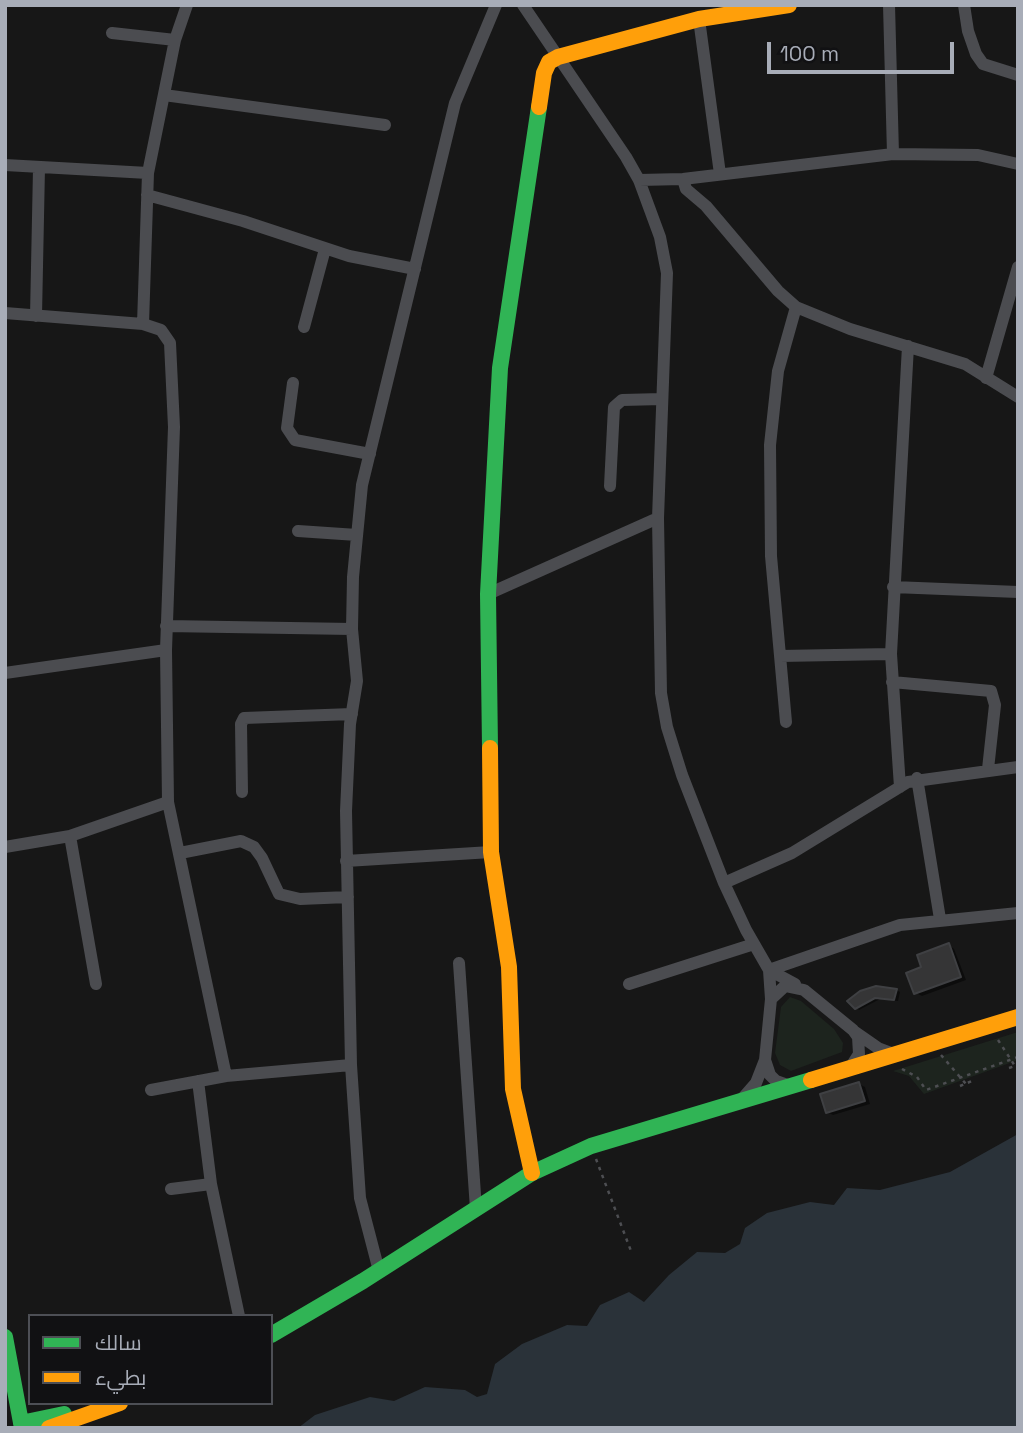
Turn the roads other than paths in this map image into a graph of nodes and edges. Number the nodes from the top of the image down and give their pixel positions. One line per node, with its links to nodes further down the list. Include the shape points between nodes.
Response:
1 (187, 5): 10 (street)
2 (496, 5): 26 (street, via 456,103)
3 (523, 5): 11 (street)
4 (789, 5): 7 (street)
5 (890, 5): 15 (street)
6 (964, 5): 12 (street, via 968,31 983,64)
7 (760, 7): 8 (street)
8 (699, 19): 11 (street); 20 (street)
9 (112, 33): 10 (street)
10 (175, 40): 13 (street)
11 (558, 57): 22 (street); 44 (street, via 544,73 500,368)
12 (1018, 75)
13 (164, 95): 14 (street); 19 (street)
14 (385, 125)
15 (893, 154): 16 (street, via 978,155); 20 (street)
16 (1018, 164)
17 (5, 165): 18 (street)
18 (39, 167): 19 (street); 29 (street)
19 (148, 173): 23 (street)
20 (720, 174): 21 (street)
21 (683, 179): 22 (street); 27 (street, via 686,189)
22 (639, 180): 36 (street, via 660,237 667,273)
23 (147, 195): 24 (street); 30 (street)
24 (325, 249): 26 (street); 31 (street)
25 (1018, 267): 33 (street)
26 (415, 269): 37 (street)
27 (796, 307): 32 (street); 49 (street, via 778,370 770,445 771,556)
28 (5, 313): 29 (street)
29 (36, 316): 30 (street)
30 (143, 324): 45 (street, via 167,335 172,360 174,465)
31 (304, 327)
32 (908, 346): 33 (street, via 965,364); 42 (street)
33 (986, 377): 35 (street)
34 (293, 383): 37 (street, via 289,435)
35 (1018, 397)
36 (663, 399): 38 (street, via 622,400 614,407); 39 (street)
37 (370, 454): 41 (street)
38 (610, 485)
39 (658, 518): 44 (street); 65 (street, via 664,709 682,775)
40 (299, 531): 41 (street)
41 (357, 535): 46 (street)
42 (893, 587): 43 (street); 48 (street)
43 (1018, 592)
44 (488, 594): 62 (street)
45 (166, 626): 46 (street); 47 (street)
46 (352, 629): 52 (street, via 357,681)
47 (166, 650): 50 (street); 59 (street)
48 (891, 654): 49 (street); 51 (street)
49 (780, 656): 53 (street)
50 (5, 673)
51 (892, 682): 55 (street, via 991,691 995,705); 57 (street)
52 (352, 714): 58 (street, via 244,718); 64 (street)
53 (786, 722)
54 (1018, 767): 55 (street)
55 (988, 769): 56 (street)
56 (917, 778): 57 (street); 68 (street)
57 (900, 787): 65 (street, via 792,853)
58 (242, 792)
59 (169, 802): 60 (street); 63 (street)
60 (70, 836): 61 (street); 72 (street)
61 (5, 847)
62 (491, 852): 64 (street); 87 (street, via 509,967 513,1090)
63 (180, 853): 66 (street, via 241,841 254,847 262,858 279,894 300,899); 82 (street)
64 (346, 861): 66 (street)
65 (724, 883): 69 (street)
66 (348, 897): 80 (street)
67 (1018, 913): 68 (street)
68 (940, 919): 71 (street, via 900,925)
69 (754, 944): 71 (street); 73 (street)
70 (459, 963): 90 (street)
71 (769, 970): 74 (street); 75 (street)
72 (96, 984)
73 (629, 984)
74 (799, 986): 75 (street, via 785,986); 77 (street)
75 (771, 999): 78 (street)
76 (1018, 1017): 79 (street)
77 (853, 1030): 79 (street); 81 (street, via 859,1054)
78 (765, 1059): 84 (street, via 770,1075); 86 (street, via 756,1083)
79 (895, 1061): 81 (street)
80 (351, 1065): 82 (street); 91 (street, via 360,1198)
81 (850, 1069): 84 (street)
82 (226, 1076): 83 (street)
83 (198, 1082): 85 (street); 88 (street)
84 (790, 1086): 86 (street)
85 (151, 1090)
86 (741, 1100): 87 (street, via 591,1146)
87 (532, 1172): 90 (street)
88 (211, 1184): 89 (street); 92 (street)
89 (171, 1189)
90 (475, 1209): 91 (street)
91 (379, 1271): 93 (street)
92 (239, 1314)
93 (273, 1334)
94 (5, 1337): 97 (street)
95 (113, 1405): 96 (street)
96 (82, 1414): 97 (street, via 68,1413); 98 (street)
97 (22, 1425)
98 (49, 1428)

